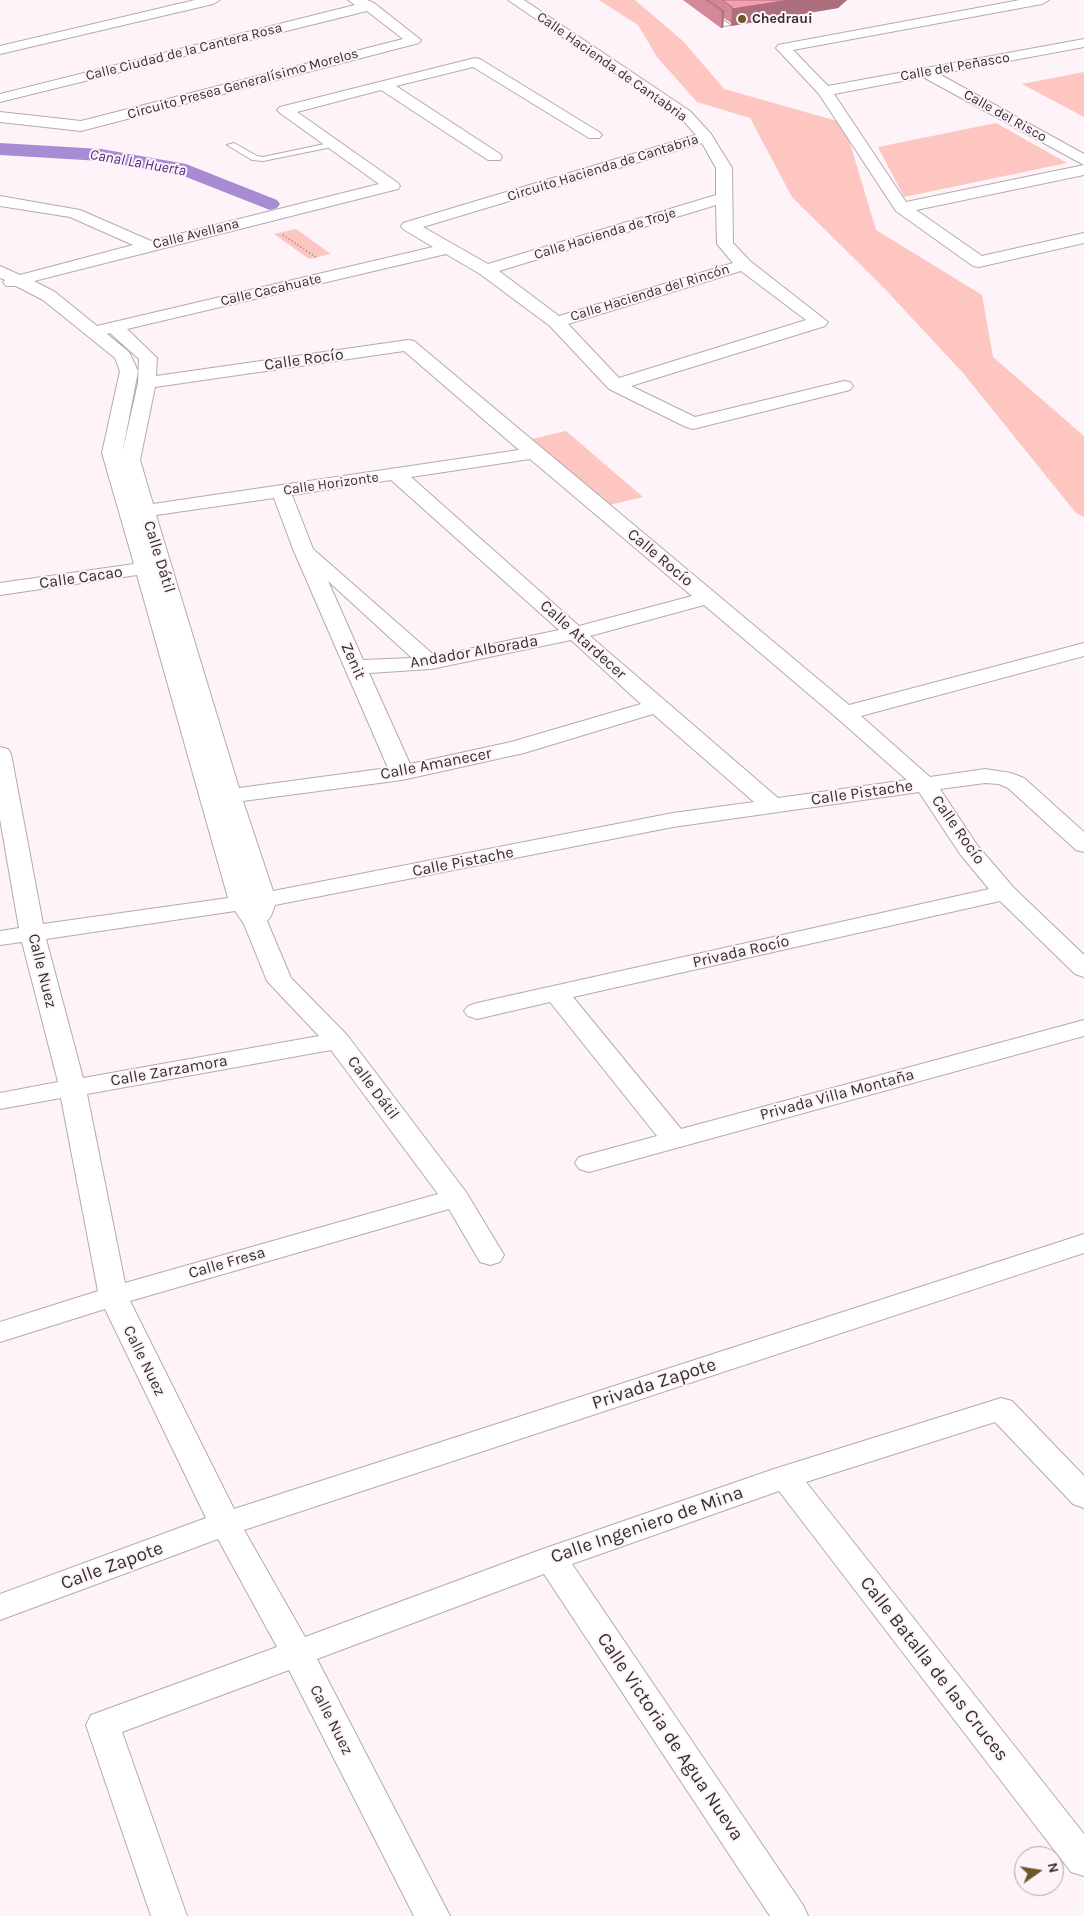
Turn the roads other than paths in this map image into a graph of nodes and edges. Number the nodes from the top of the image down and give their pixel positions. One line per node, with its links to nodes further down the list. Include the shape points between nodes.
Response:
1 (213, 0): 9 (street)
2 (355, 0): 6 (street, Circuito Presea Generalísimo Morelos)
3 (515, 0): 16 (street, Calle Hacienda de Cantabria, via 685,114)
4 (690, 0): 7 (lane)
5 (1042, 0): 12 (street, via 783,48)
6 (369, 6): 13 (street, Calle Ciudad de la Cantera Rosa); 14 (street, Circuito Presea Generalísimo Morelos, via 414,40 81,126)
7 (726, 25)
8 (1084, 43): 10 (street, Calle del Peñasco)
9 (0, 50)
10 (926, 73): 12 (street, Calle del Peñasco); 20 (street, Calle del Risco)
11 (382, 84): 15 (street, via 474,62); 17 (street, via 285,110); 19 (street)
12 (825, 91): 24 (street)
13 (0, 98)
14 (0, 117)
15 (594, 135)
16 (706, 137): 22 (street, Circuito Hacienda de Cantabria, via 724,168); 27 (street, Circuito Hacienda de Cantabria, via 409,226)
17 (334, 144): 18 (lane, via 263,160); 26 (street, Calle Avellana, via 392,186)
18 (231, 145)
19 (494, 157)
20 (1084, 160)
21 (1084, 170): 24 (street)
22 (724, 198): 29 (street, Circuito Hacienda de Cantabria, via 725,244); 30 (street, Calle Hacienda de Troje)
23 (0, 201): 26 (street, via 74,213)
24 (902, 208): 25 (street, via 979,262)
25 (1084, 238)
26 (148, 246): 32 (street, Calle Avellana)
27 (449, 248): 30 (street, Circuito Hacienda de Cantabria); 36 (street, Calle Cacahuate)
28 (0, 259): 32 (street, Calle Dátil)
29 (744, 265): 35 (street, Calle Hacienda del Rincón); 39 (street, Circuito Hacienda de Cantabria, via 819,322)
30 (486, 270): 35 (street, Circuito Hacienda de Cantabria)
31 (0, 271): 33 (street, Calle Dátil)
32 (42, 275): 33 (street, Calle Avellana); 36 (street, Calle Dátil)
33 (20, 281): 34 (street, Calle Avellana); 37 (street, Calle Dátil, via 49,296)
34 (0, 283)
35 (556, 322): 39 (street, Circuito Hacienda de Cantabria)
36 (114, 327): 37 (street, Calle Cacahuate); 38 (street, Calle Dátil, via 148,358)
37 (93, 332): 44 (street, Calle Dátil, via 123,356 129,371 112,454)
38 (147, 383): 41 (street, Calle Rocío, via 408,345); 44 (street, Calle Dátil, via 130,460)
39 (615, 385): 40 (street, Circuito Hacienda de Cantabria, via 694,423)
40 (844, 386)
41 (534, 453): 42 (street, Calle Horizonte); 48 (street, Calle Rocío)
42 (396, 474): 43 (street, Calle Horizonte); 49 (street, Calle Atardecer)
43 (280, 491): 44 (street, Calle Horizonte); 45 (street, Zenit)
44 (137, 512): 46 (street, Calle Dátil)
45 (303, 549): 51 (street, Zenit); 52 (street, Zenit)
46 (153, 567): 47 (street, Calle Cacao); 58 (street, Calle Dátil)
47 (0, 589)
48 (708, 598): 49 (street, Andador Alborada); 54 (street, Calle Rocío)
49 (576, 633): 51 (street, Andador Alborada); 53 (street, Calle Atardecer)
50 (1084, 649): 54 (street)
51 (431, 663): 52 (street, Andador Alborada)
52 (355, 667): 56 (street, Zenit)
53 (657, 706): 56 (street, Calle Amanecer, via 516,748); 59 (street, Calle Atardecer)
54 (845, 712): 57 (street, Calle Rocío)
55 (0, 754): 63 (street, Calle Nuez)
56 (402, 773): 58 (street, Calle Amanecer)
57 (926, 785): 59 (street, Calle Pistache); 60 (street, Calle Pistache, via 986,776 1003,778 1016,783); 61 (street, Calle Rocío, via 968,849)
58 (220, 797): 62 (street, Calle Dátil)
59 (772, 805): 62 (street, Calle Pistache, via 673,820)
60 (1084, 845)
61 (1005, 893): 65 (street, Calle Rocío); 67 (street, Privada Rocío)
62 (254, 909): 63 (street, Calle Pistache); 70 (street, Calle Dátil, via 280,981)
63 (32, 933): 64 (street, Calle Pistache); 71 (street, Calle Nuez)
64 (0, 938)
65 (1074, 947): 66 (street, Calle Rocío)
66 (1084, 969)
67 (556, 993): 68 (street, Privada Rocío); 73 (street)
68 (477, 1011)
69 (1084, 1028): 73 (street, Privada Villa Montaña)
70 (338, 1041): 71 (street, Calle Zarzamora); 75 (street, Calle Dátil)
71 (73, 1089): 72 (street, Calle Zarzamora); 78 (street, Calle Nuez)
72 (0, 1101)
73 (674, 1138): 74 (street, Privada Villa Montaña)
74 (589, 1163)
75 (456, 1198): 77 (street, Calle Dátil); 78 (street, Calle Fresa)
76 (1084, 1243): 82 (street, Privada Zapote)
77 (490, 1255)
78 (113, 1296): 79 (street, Calle Fresa); 82 (street, Calle Nuez)
79 (0, 1332)
80 (785, 1477): 81 (street, Calle Ingeniero de Mina, via 1001,1409); 83 (street, Calle Ingeniero de Mina); 86 (street, Calle Batalla de las Cruces)
81 (1084, 1496)
82 (225, 1524): 84 (street, Calle Zapote); 85 (street, Calle Nuez)
83 (551, 1559): 85 (street, Calle Ingeniero de Mina); 89 (street, Calle Victoria de Agua Nueva)
84 (0, 1607)
85 (297, 1653): 87 (street, Calle Ingeniero de Mina, via 103,1725); 88 (street, Calle Nuez)
86 (1084, 1861)
87 (170, 1916)
88 (432, 1916)
89 (790, 1916)

